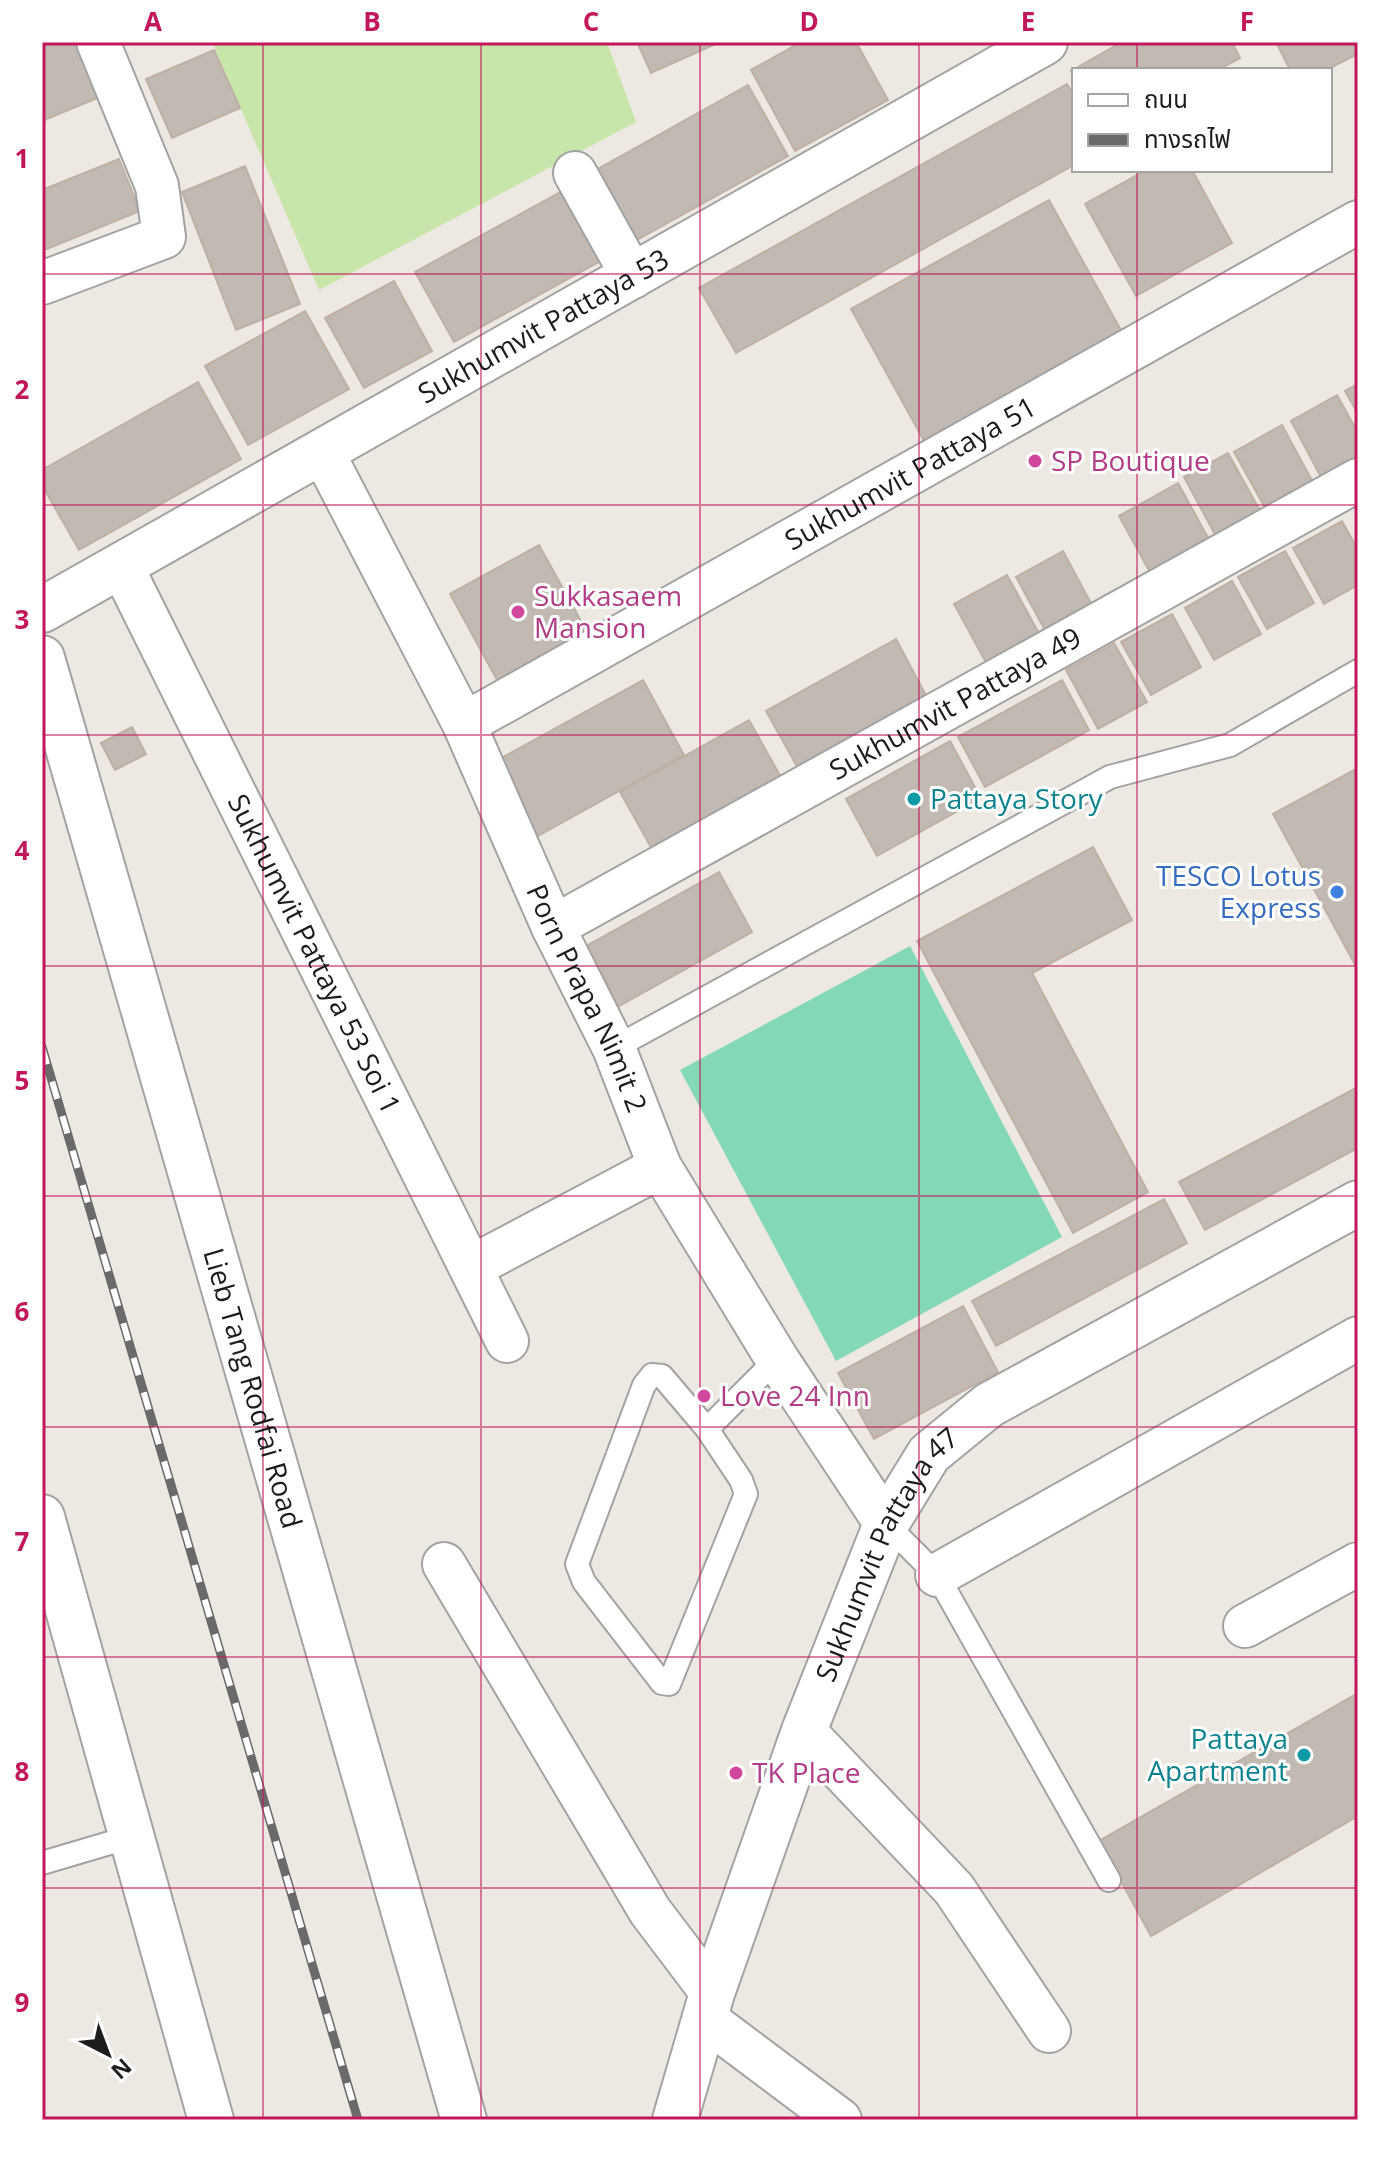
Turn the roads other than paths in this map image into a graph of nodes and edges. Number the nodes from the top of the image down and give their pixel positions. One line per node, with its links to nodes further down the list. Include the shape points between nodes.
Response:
1 (98, 42): 7 (street, via 157,186 164,237)
2 (1045, 42): 3 (street, Sukhumvit Pattaya 53)
3 (1001, 53): 6 (street, Sukhumvit Pattaya 53)
4 (575, 173): 6 (street)
5 (1358, 222): 14 (street, Sukhumvit Pattaya 51)
6 (633, 277): 8 (street, Sukhumvit Pattaya 53)
7 (42, 283)
8 (323, 453): 10 (street, Sukhumvit Pattaya 53); 14 (street, Porn Prapa Nimit 2)
9 (1358, 480): 15 (street, Sukhumvit Pattaya 49)
10 (122, 567): 11 (street, Sukhumvit Pattaya 53); 19 (street, Sukhumvit Pattaya 53 Soi 1)
11 (42, 610)
12 (42, 658): 38 (street, Lieb Tang Rodfai Road)
13 (1358, 671): 16 (lane, via 1230,745 1110,777)
14 (464, 724): 15 (street, Porn Prapa Nimit 2)
15 (553, 927): 16 (street, Porn Prapa Nimit 2)
16 (614, 1048): 17 (street, Porn Prapa Nimit 2)
17 (660, 1167): 19 (street); 22 (street, Porn Prapa Nimit 2)
18 (1358, 1203): 25 (street, Sukhumvit Pattaya 47, via 989,1405 929,1454)
19 (473, 1266): 21 (street, Sukhumvit Pattaya 53 Soi 1)
20 (1358, 1338): 28 (street)
21 (507, 1341)
22 (777, 1359): 23 (lane); 25 (street, Porn Prapa Nimit 2)
23 (707, 1429): 23 (lane, via 746,1494 669,1684 662,1683 579,1574 577,1564 652,1375 662,1376)
24 (42, 1517): 29 (street)
25 (886, 1524): 28 (lane); 31 (street, Sukhumvit Pattaya 47)
26 (444, 1564): 35 (street)
27 (1358, 1564): 30 (street)
28 (937, 1575): 34 (lane)
29 (55, 1603): 32 (street)
30 (1245, 1626)
31 (804, 1731): 35 (street, Sukhumvit Pattaya 47); 36 (street, via 954,1889)
32 (130, 1837): 33 (lane); 37 (street)
33 (42, 1863)
34 (1109, 1880)
35 (708, 2006): 39 (street, Sukhumvit Pattaya 47); 40 (street)
36 (1049, 2031)
37 (211, 2120)
38 (464, 2120)
39 (675, 2120)
40 (840, 2120)

